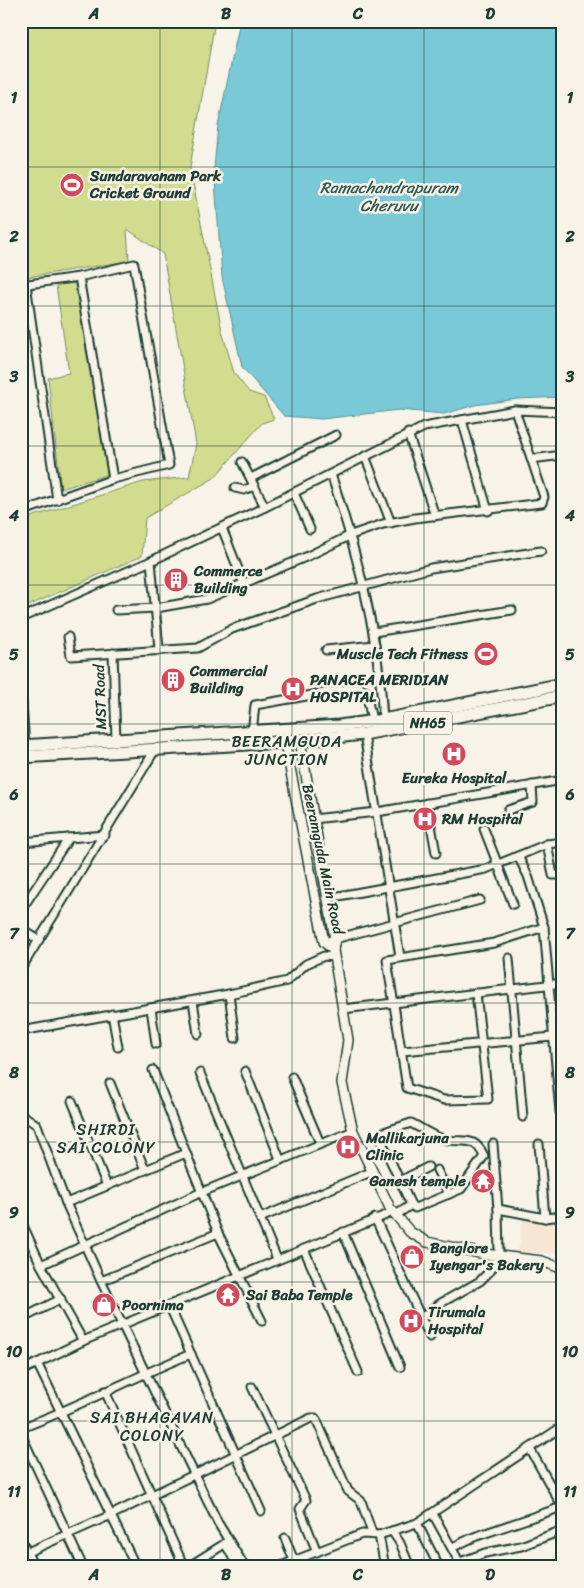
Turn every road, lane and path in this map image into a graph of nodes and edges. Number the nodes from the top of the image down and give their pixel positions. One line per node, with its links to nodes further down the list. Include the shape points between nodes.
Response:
1 (79, 277): 2 (street); 14 (street); 14 (street, via 134,264 170,465)
2 (24, 284): 18 (street)
3 (515, 410): 4 (street); 5 (street); 10 (street)
4 (563, 412)
5 (462, 420): 6 (street); 20 (street)
6 (408, 433): 9 (street); 22 (street)
7 (336, 434): 13 (street)
8 (563, 455): 10 (street)
9 (365, 456): 12 (street); 23 (street)
10 (531, 459): 20 (street, via 544,501)
11 (242, 462): 13 (street)
12 (331, 474): 17 (street); 26 (street)
13 (251, 478): 15 (street)
14 (113, 479): 18 (street)
15 (254, 486): 16 (street, via 244,490); 19 (street)
16 (235, 488)
17 (294, 492): 19 (street); 25 (street)
18 (57, 500): 21 (street)
19 (265, 507): 24 (street)
20 (488, 510): 22 (street)
21 (21, 512)
22 (435, 516): 23 (street)
23 (391, 523): 26 (street)
24 (222, 528): 28 (street); 29 (street)
25 (310, 529)
26 (351, 536): 29 (street); 30 (street)
27 (541, 551): 30 (street, via 432,568)
28 (152, 561): 31 (street); 34 (street)
29 (244, 584): 31 (street, via 207,599)
30 (365, 586): 35 (street); 38 (street, via 232,629 198,648)
31 (156, 608): 32 (street); 38 (street)
32 (116, 610)
33 (512, 610): 35 (street)
34 (21, 618)
35 (374, 632): 37 (street)
36 (68, 637): 40 (street, via 71,656)
37 (375, 645): 39 (street); 45 (street)
38 (159, 649): 40 (street)
39 (326, 650)
40 (112, 653): 48 (street, MST Road)
41 (563, 684): 44 (highway, NH65)
42 (21, 691): 52 (street)
43 (563, 696): 44 (highway, NH65)
44 (509, 701): 45 (highway, NH65); 47 (highway, NH65)
45 (378, 720): 46 (highway, NH65); 46 (street, via 366,691 358,687 255,705)
46 (252, 733): 48 (highway, NH65)
47 (364, 734): 49 (highway, NH65); 58 (street)
48 (116, 740): 51 (highway, NH65)
49 (300, 741): 50 (highway, NH65); 59 (main road, Beeramguda Main Road)
50 (285, 742): 53 (highway, NH65); 80 (main road, Beeramguda Main Road)
51 (65, 749): 52 (highway, NH65); 53 (highway, NH65)
52 (22, 750)
53 (155, 750): 61 (street)
54 (563, 780): 55 (street)
55 (532, 785): 56 (street); 57 (street, via 533,802)
56 (427, 804): 58 (street); 66 (street)
57 (508, 810)
58 (377, 812): 59 (street); 70 (street)
59 (314, 819): 71 (main road, Beeramguda Main Road)
60 (484, 829): 68 (street)
61 (104, 835): 62 (street); 79 (street)
62 (69, 838): 63 (street); 74 (street)
63 (21, 842)
64 (563, 842): 65 (street)
65 (547, 844): 67 (street); 69 (street, via 553,875)
66 (436, 853)
67 (518, 856): 68 (street); 76 (street, via 528,876)
68 (499, 864): 70 (street, via 442,879); 73 (street)
69 (563, 875)
70 (389, 886): 71 (street); 75 (street)
71 (328, 898): 78 (main road, Beeramguda Main Road)
72 (480, 900): 75 (street)
73 (513, 904)
74 (21, 910)
75 (395, 922): 78 (street); 82 (street)
76 (544, 927): 82 (street, via 494,943); 86 (street)
77 (21, 928): 79 (street)
78 (335, 939): 80 (street); 81 (main road, Beeramguda Main Road)
79 (39, 940): 84 (street)
80 (324, 942): 81 (main road, Beeramguda Main Road)
81 (334, 954): 89 (street, via 306,964 287,980); 93 (main road, Beeramguda Main Road)
82 (400, 957): 91 (street, via 387,960)
83 (509, 958): 87 (street)
84 (21, 969)
85 (563, 983): 86 (street)
86 (548, 984): 87 (street); 97 (street)
87 (512, 988): 88 (street); 100 (street)
88 (476, 993): 91 (street); 102 (street)
89 (229, 994): 90 (street); 99 (street)
90 (192, 1001): 92 (street); 96 (street)
91 (395, 1002): 93 (street); 104 (street)
92 (151, 1008): 94 (street); 101 (street)
93 (343, 1009): 114 (main road, Beeramguda Main Road, via 348,1040 342,1083)
94 (112, 1014): 95 (street); 103 (street)
95 (21, 1030)
96 (198, 1034)
97 (553, 1036): 98 (street); 100 (street); 111 (street)
98 (563, 1036)
99 (235, 1038)
100 (514, 1040): 102 (street); 113 (street)
101 (156, 1044)
102 (482, 1044): 104 (street); 104 (street, via 488,1099 444,1100 407,1088)
103 (118, 1047)
104 (402, 1051)
105 (153, 1070): 118 (street)
106 (245, 1070): 119 (street)
107 (200, 1073): 124 (street)
108 (292, 1077): 115 (street)
109 (110, 1083): 121 (street)
110 (72, 1101): 126 (street)
111 (560, 1112)
112 (21, 1114): 129 (street, via 37,1125)
113 (523, 1117)
114 (353, 1131): 115 (street); 123 (main road, Beeramguda Main Road)
115 (320, 1143): 119 (street)
116 (493, 1144): 131 (street)
117 (539, 1144): 136 (street)
118 (186, 1153): 121 (street); 127 (street)
119 (280, 1159): 124 (street)
120 (428, 1167): 125 (street)
121 (145, 1170): 126 (street)
122 (437, 1170): 128 (street)
123 (371, 1172): 132 (main road, Beeramguda Main Road); 134 (street)
124 (242, 1175): 127 (street); 134 (street)
125 (400, 1182): 128 (street, via 380,1138 384,1132 410,1123 443,1139 472,1142 479,1146 484,1156 482,1160 461,1189); 130 (street)
126 (107, 1186): 129 (street)
127 (202, 1192): 139 (street); 140 (street)
128 (450, 1194): 130 (street, via 415,1208)
129 (66, 1203): 140 (street)
130 (411, 1205): 132 (street)
131 (498, 1209): 136 (street); 142 (street)
132 (395, 1214): 135 (street); 142 (main road, Beeramguda Main Road, via 410,1232 426,1242)
133 (563, 1216): 136 (street)
134 (260, 1218): 143 (street)
135 (376, 1218): 138 (street); 151 (street)
136 (545, 1218)
137 (21, 1221): 144 (street)
138 (343, 1232): 141 (street); 158 (street)
139 (218, 1233): 146 (street); 147 (street)
140 (84, 1244): 144 (street); 147 (street)
141 (304, 1249): 143 (street); 161 (street)
142 (499, 1256): 145 (main road, Beeramguda Main Road, via 542,1262); 151 (street, via 480,1281)
143 (277, 1259): 146 (street)
144 (41, 1265): 148 (street)
145 (563, 1269)
146 (238, 1276): 149 (street); 152 (street)
147 (101, 1281): 153 (street)
148 (61, 1298): 150 (street); 155 (street)
149 (168, 1305): 153 (street); 156 (street)
150 (22, 1317)
151 (421, 1318): 154 (street)
152 (262, 1321)
153 (122, 1324): 155 (street); 160 (street)
154 (430, 1337)
155 (83, 1341): 157 (street)
156 (191, 1354): 160 (street); 170 (street)
157 (37, 1362): 159 (street); 164 (street)
158 (400, 1367)
159 (21, 1371)
160 (147, 1372): 163 (street); 171 (street)
161 (358, 1372)
162 (252, 1387): 168 (street)
163 (106, 1391): 164 (street); 172 (street)
164 (63, 1413): 166 (street); 176 (street)
165 (563, 1426): 169 (street)
166 (21, 1428)
167 (21, 1434): 180 (street)
168 (275, 1435): 170 (street); 181 (street, via 315,1418 348,1491 361,1502); 186 (street, via 306,1500 300,1509)
169 (530, 1449): 173 (street); 175 (street)
170 (235, 1453): 171 (street); 174 (street)
171 (194, 1473): 172 (street); 184 (street)
172 (152, 1494): 176 (street); 188 (street)
173 (562, 1507): 185 (street)
174 (262, 1511)
175 (433, 1514): 177 (street); 185 (street)
176 (112, 1515): 180 (street); 193 (street)
177 (417, 1523): 179 (street); 200 (street)
178 (563, 1530): 190 (street, via 521,1546 485,1553)
179 (392, 1531): 181 (street); 199 (street)
180 (68, 1533): 187 (street); 192 (street)
181 (375, 1534): 186 (street, via 362,1534); 198 (street)
182 (285, 1538): 189 (street)
183 (21, 1540): 187 (street)
184 (227, 1542): 194 (street); 195 (street); 196 (street)
185 (453, 1547): 190 (street)
186 (316, 1552): 189 (street)
187 (24, 1554): 191 (street)
188 (181, 1560)
189 (294, 1561): 197 (street)
190 (461, 1564)
191 (34, 1567)
192 (83, 1567)
193 (136, 1567)
194 (188, 1567)
195 (238, 1567)
196 (244, 1567)
197 (278, 1567)
198 (385, 1567)
199 (410, 1567)
200 (439, 1567)

